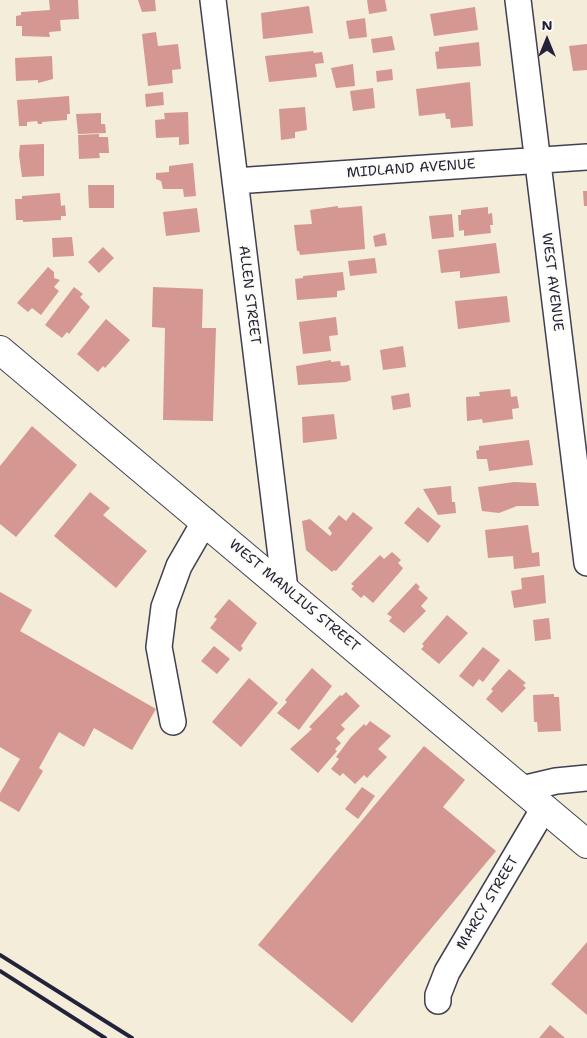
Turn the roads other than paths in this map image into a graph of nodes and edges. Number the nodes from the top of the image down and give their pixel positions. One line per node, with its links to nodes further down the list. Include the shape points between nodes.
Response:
1 (213, 0): 5 (street, ALLEN STREET)
2 (518, 0): 4 (street, WEST AVENUE)
3 (587, 157): 4 (street, MIDLAND AVENUE)
4 (537, 160): 5 (street, MIDLAND AVENUE); 8 (street, WEST AVENUE)
5 (235, 181): 9 (street, ALLEN STREET)
6 (0, 350): 7 (main road, WEST MANLIUS STREET)
7 (206, 521): 9 (main road, WEST MANLIUS STREET); 10 (street, via 179,566 164,607 159,647)
8 (587, 563)
9 (285, 589): 12 (main road, WEST MANLIUS STREET)
10 (173, 722)
11 (587, 778): 12 (street)
12 (522, 789): 13 (main road, WEST MANLIUS STREET)
13 (544, 808): 14 (main road, WEST MANLIUS STREET); 15 (street, MARCY STREET, via 447,972)
14 (587, 844)
15 (438, 1001)

